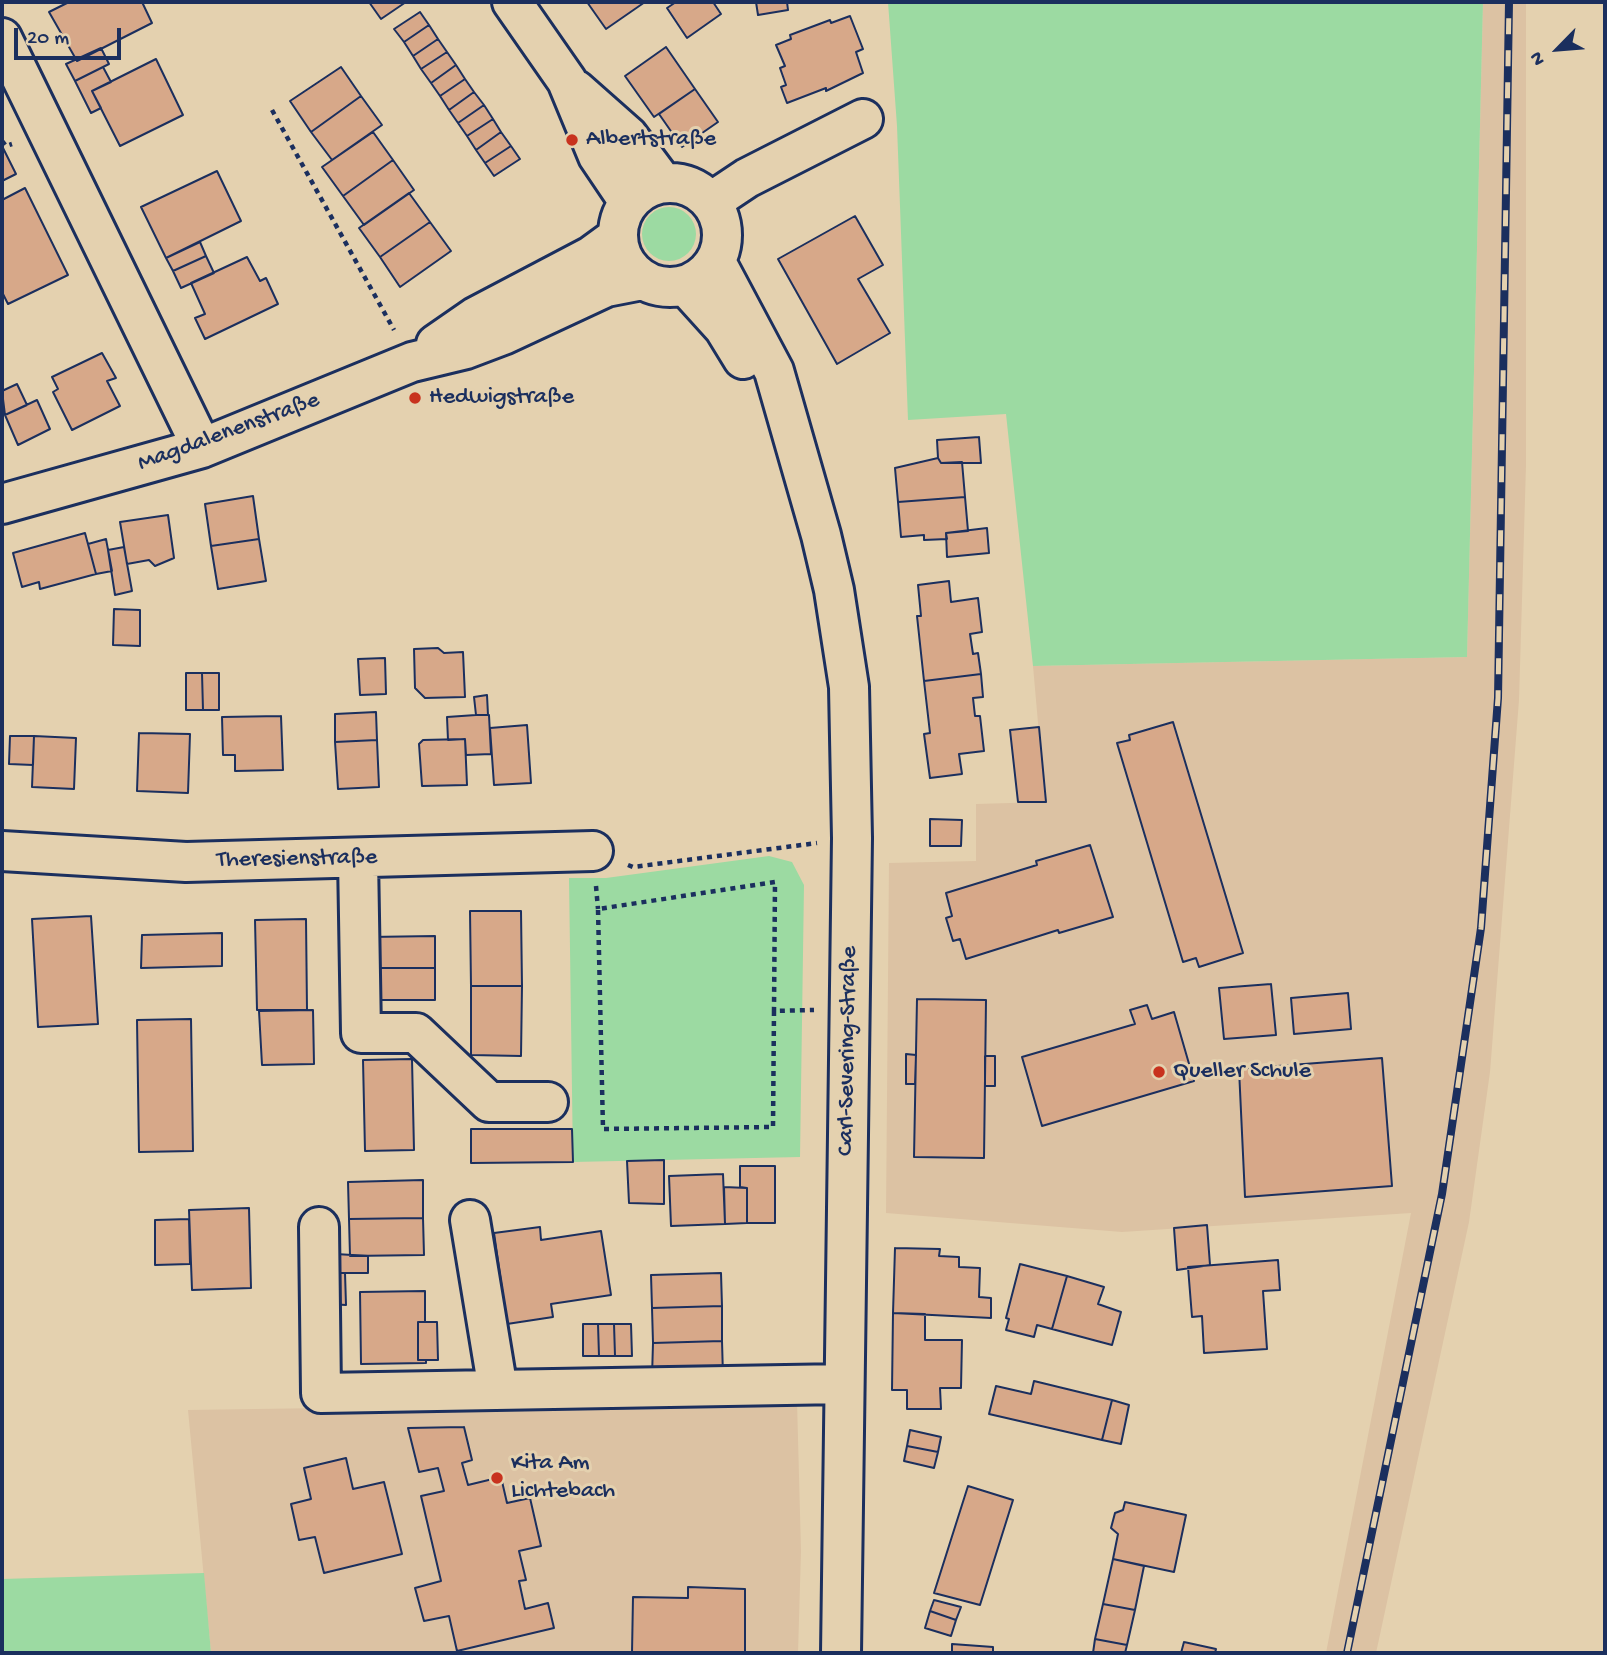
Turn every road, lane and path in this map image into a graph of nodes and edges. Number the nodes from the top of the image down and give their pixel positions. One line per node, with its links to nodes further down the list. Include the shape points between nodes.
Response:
1 (512, 2): 3 (street)
2 (2, 38): 13 (street)
3 (567, 81): 6 (street, via 628,136); 8 (street)
4 (272, 110): 12 (path)
5 (863, 119): 7 (street, via 747,178)
6 (663, 183): 7 (street, via 698,190); 8 (street, via 650,186)
7 (711, 202): 9 (street, via 723,232)
8 (623, 219): 10 (street, via 621,254); 12 (street, Magdalenenstraße, via 590,256 475,317)
9 (716, 262): 11 (street); 14 (street, Carl-Severing-Straße, via 774,371)
10 (642, 280): 11 (street, via 664,287); 12 (street, Magdalenenstraße, via 606,287 503,335)
11 (686, 286): 14 (street, Carl-Severing-Straße, via 724,328)
12 (412, 362): 13 (street, Magdalenenstraße)
13 (202, 448): 15 (street, Magdalenenstraße)
14 (798, 455): 16 (street, Carl-Severing-Straße, via 834,590 849,687)
15 (2, 504)
16 (852, 838): 18 (path, via 633,867); 20 (street, Carl-Severing-Straße)
17 (2, 850): 19 (street, Theresienstraße, via 186,862)
18 (593, 851): 19 (street, Theresienstraße)
19 (358, 858): 22 (street, via 361,1033 416,1033 489,1102)
20 (850, 1009): 21 (path); 25 (street, Carl-Severing-Straße)
21 (774, 1011): 21 (path, via 775,882 598,909 603,1129 773,1127)
22 (548, 1102)
23 (470, 1220): 26 (street)
24 (319, 1227): 26 (street, via 321,1392)
25 (844, 1384): 26 (street); 27 (street, Carl-Severing-Straße)
26 (498, 1390)
27 (841, 1653)

